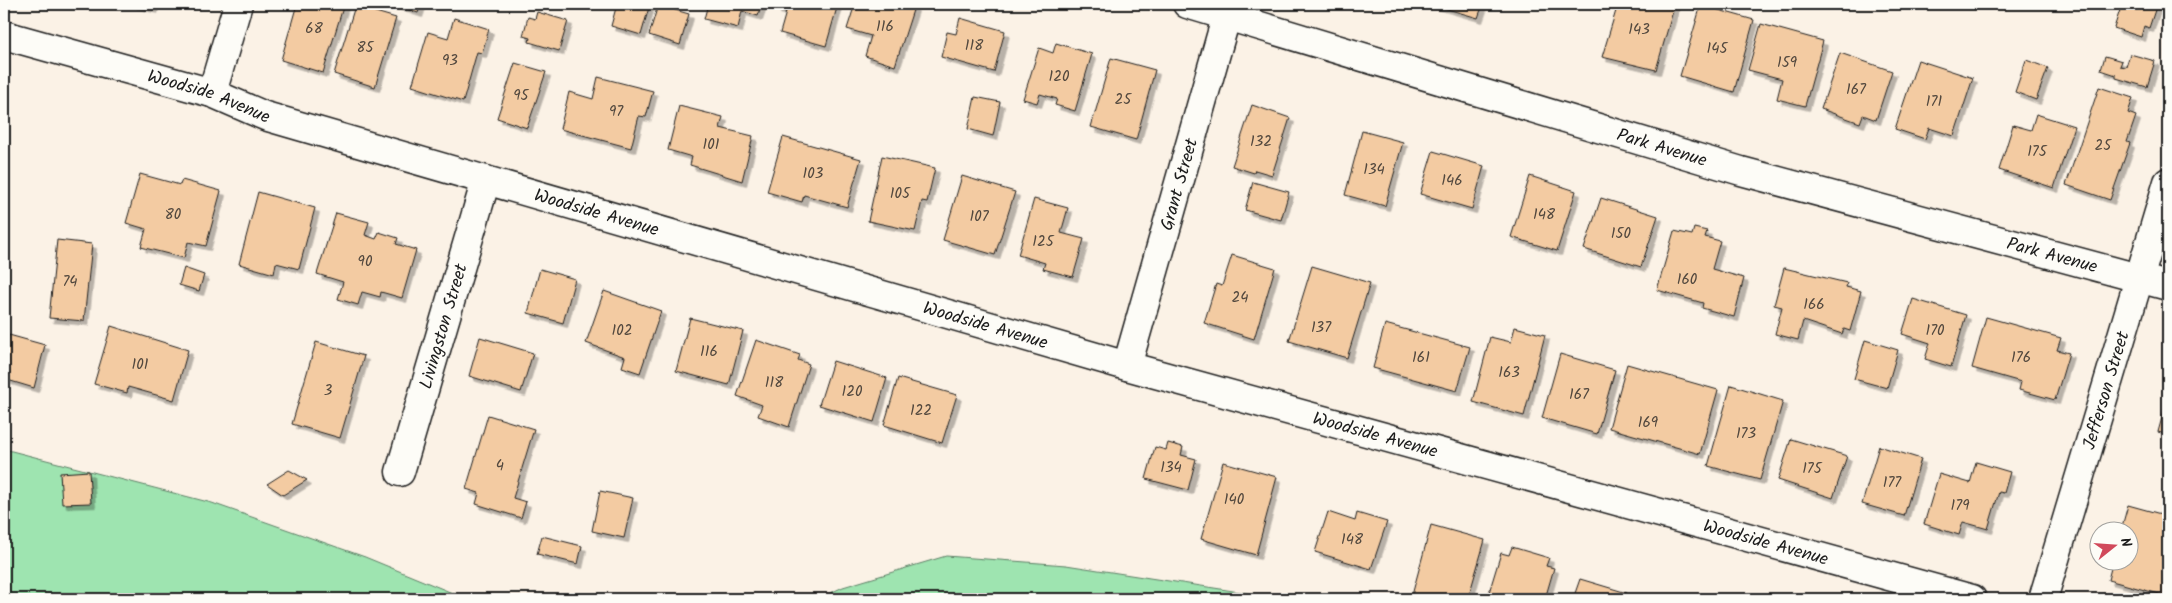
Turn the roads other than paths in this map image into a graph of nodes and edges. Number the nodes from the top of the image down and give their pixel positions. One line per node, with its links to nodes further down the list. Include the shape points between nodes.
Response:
1 (238, 4): 5 (street)
2 (1188, 4): 3 (street, Park Avenue)
3 (1229, 9): 8 (street, Park Avenue, via 1741,171); 10 (street, Grant Street)
4 (4, 35): 5 (street, Woodside Avenue)
5 (212, 93): 6 (street, Woodside Avenue, via 265,116)
6 (486, 180): 10 (street, Woodside Avenue); 11 (street, Livingston Street)
7 (2168, 182): 8 (street, Jefferson Street)
8 (2140, 278): 9 (street, Park Avenue); 13 (street, Jefferson Street)
9 (2168, 286)
10 (1127, 366): 12 (street, Woodside Avenue)
11 (400, 472)
12 (1972, 599)
13 (2043, 599)

